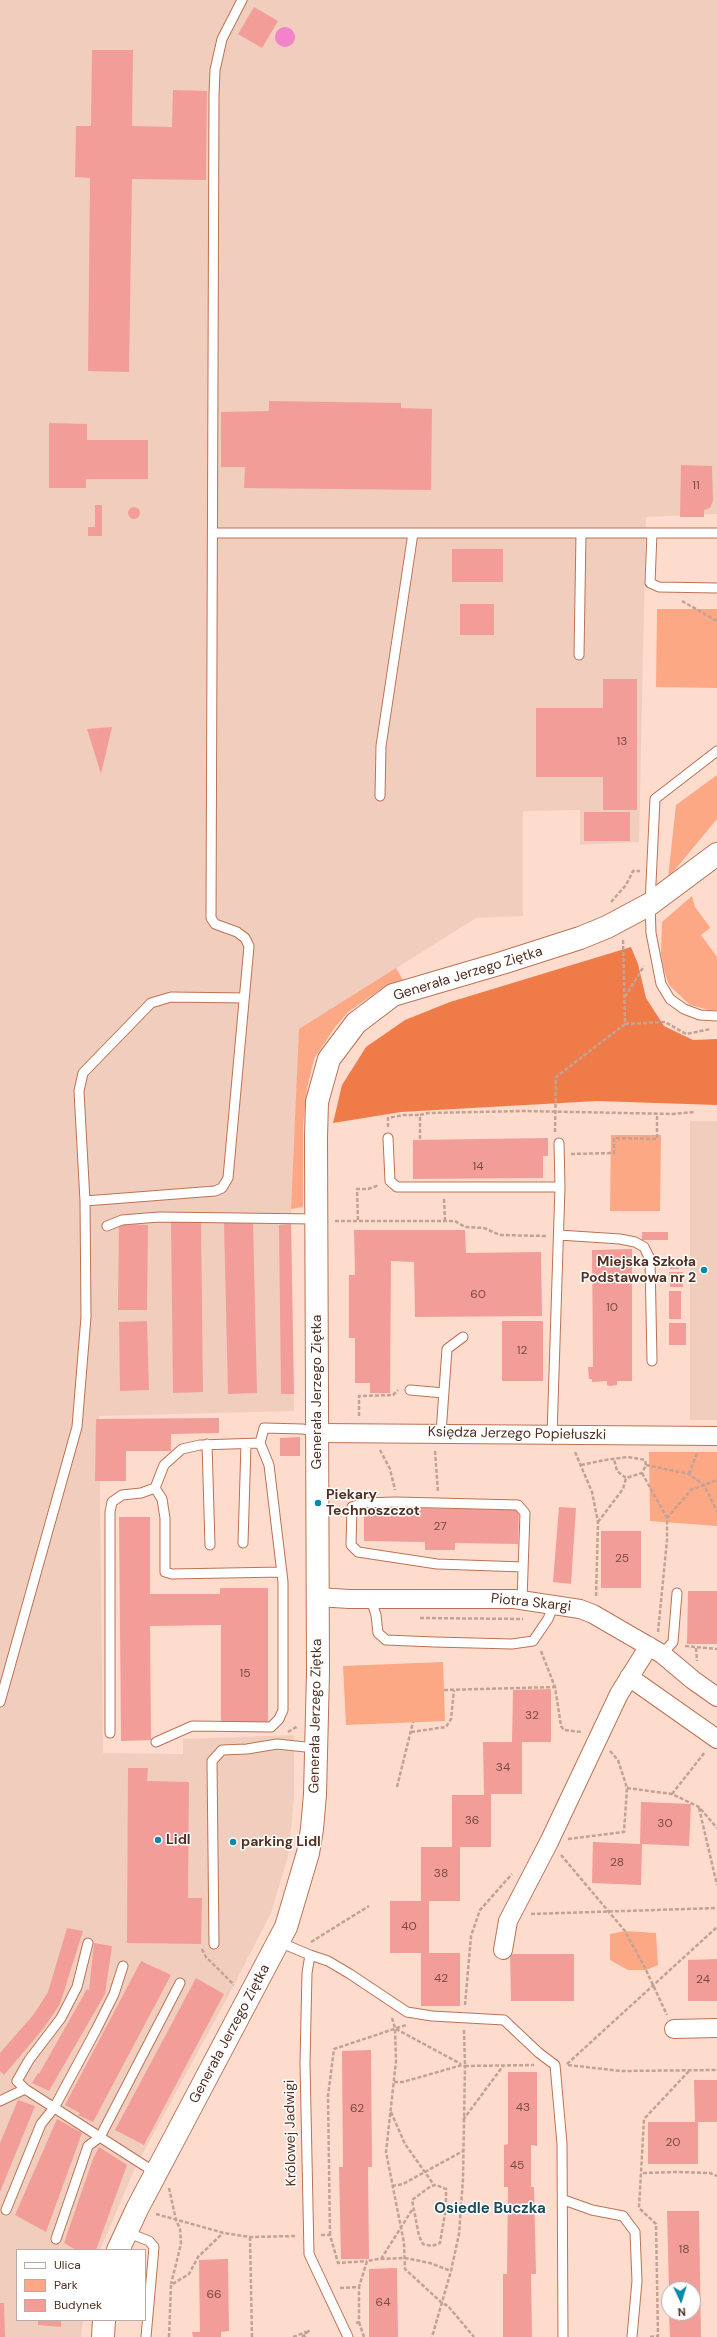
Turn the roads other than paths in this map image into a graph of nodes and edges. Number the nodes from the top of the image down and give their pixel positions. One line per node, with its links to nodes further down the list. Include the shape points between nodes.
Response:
1 (242, 0): 2 (lane, via 222,39 215,70)
2 (213, 533): 3 (lane); 13 (lane, via 211,918 215,924 237,932 245,938 249,946)
3 (413, 533): 4 (lane); 10 (lane, via 381,746)
4 (581, 533): 5 (lane); 8 (lane)
5 (652, 533): 6 (lane); 7 (lane, via 650,583 659,588)
6 (717, 533)
7 (717, 588)
8 (579, 655)
9 (717, 751): 12 (lane, via 654,799)
10 (380, 796)
11 (717, 854): 12 (street, Generała Jerzego Ziętka)
12 (650, 904): 14 (lane, via 651,933 661,984 670,999 684,1009 700,1015); 19 (street, Generała Jerzego Ziętka, via 580,938 393,995 356,1023 329,1059 317,1102)
13 (244, 998): 18 (lane, via 171,997 151,1003 83,1073 79,1092); 18 (lane, via 228,1178 222,1188 215,1191)
14 (717, 1016)
15 (388, 1138): 17 (lane, via 390,1181 397,1188)
16 (560, 1143): 17 (lane)
17 (560, 1187): 21 (lane)
18 (85, 1201): 46 (lane, via 86,1316 77,1427)
19 (322, 1220): 20 (lane, via 159,1217 122,1220); 26 (street, Generała Jerzego Ziętka)
20 (107, 1226)
21 (559, 1235): 23 (lane, via 620,1239 644,1247 650,1259); 27 (lane)
22 (463, 1337): 25 (lane, via 447,1349)
23 (652, 1361)
24 (410, 1390): 25 (lane)
25 (444, 1393): 29 (lane)
26 (318, 1433): 29 (street, Księdza Jerzego Popiełuszki); 32 (lane, via 303,1429 264,1428); 39 (street, Generała Jerzego Ziętka)
27 (552, 1435): 28 (street, Księdza Jerzego Popiełuszki); 29 (street, Księdza Jerzego Popiełuszki)
28 (717, 1436)
29 (442, 1441)
30 (207, 1444): 31 (lane); 33 (lane, via 182,1450 164,1465); 35 (lane)
31 (246, 1444): 32 (lane); 34 (lane)
32 (260, 1444): 37 (lane, via 269,1465)
33 (155, 1488): 37 (lane, via 162,1499 165,1518 165,1572); 47 (lane, via 122,1495 112,1502 110,1512)
34 (243, 1542)
35 (210, 1545)
36 (523, 1567): 36 (lane, via 525,1513 522,1508 512,1505 396,1502 363,1503 352,1507 351,1545 358,1552 437,1564); 41 (lane)
37 (282, 1572): 49 (lane, via 283,1710 276,1724 258,1728 192,1726)
38 (677, 1593): 43 (lane, via 673,1642)
39 (318, 1596): 40 (street, Piotra Skargi); 50 (street, Generała Jerzego Ziętka)
40 (371, 1599): 41 (street, Piotra Skargi); 42 (lane, via 378,1633 386,1640 512,1644 533,1641 548,1619)
41 (522, 1600): 42 (street, Piotra Skargi)
42 (554, 1604): 43 (street, Piotra Skargi, via 593,1614)
43 (656, 1644): 44 (street); 45 (street, Piotra Skargi, via 693,1680)
44 (629, 1677): 48 (street); 54 (street, via 508,1921)
45 (717, 1697)
46 (0, 1702)
47 (110, 1733)
48 (716, 1738)
49 (156, 1742)
50 (315, 1748): 51 (street, Generała Jerzego Ziętka, via 316,1794 311,1835 286,1927); 53 (lane, via 277,1744 247,1750 222,1750 212,1760)
51 (279, 1942): 55 (lane); 64 (street, Generała Jerzego Ziętka)
52 (88, 1943): 60 (lane, via 77,1987 61,2018 29,2060 17,2081)
53 (214, 1944)
54 (504, 1950)
55 (310, 1955): 65 (lane, via 328,1961 407,2012 504,2020 555,2065); 72 (lane, Królowej Jadwigi, via 304,2063 309,2254)
56 (123, 1966): 62 (lane, via 110,2002)
57 (180, 1983): 63 (lane)
58 (717, 2028): 59 (street)
59 (674, 2030)
60 (25, 2089): 61 (lane); 62 (lane)
61 (0, 2101)
62 (54, 2108): 63 (lane); 66 (lane, via 41,2124)
63 (100, 2137): 64 (lane); 67 (lane, via 88,2146)
64 (162, 2178): 68 (street, Generała Jerzego Ziętka)
65 (564, 2200): 73 (lane); 74 (lane, via 592,2210 623,2216 635,2232 637,2281)
66 (6, 2210)
67 (56, 2239)
68 (127, 2239): 71 (lane, via 149,2241 154,2247)
69 (104, 2321): 70 (street)
70 (103, 2337)
71 (146, 2337)
72 (348, 2337)
73 (563, 2337)
74 (632, 2337)

